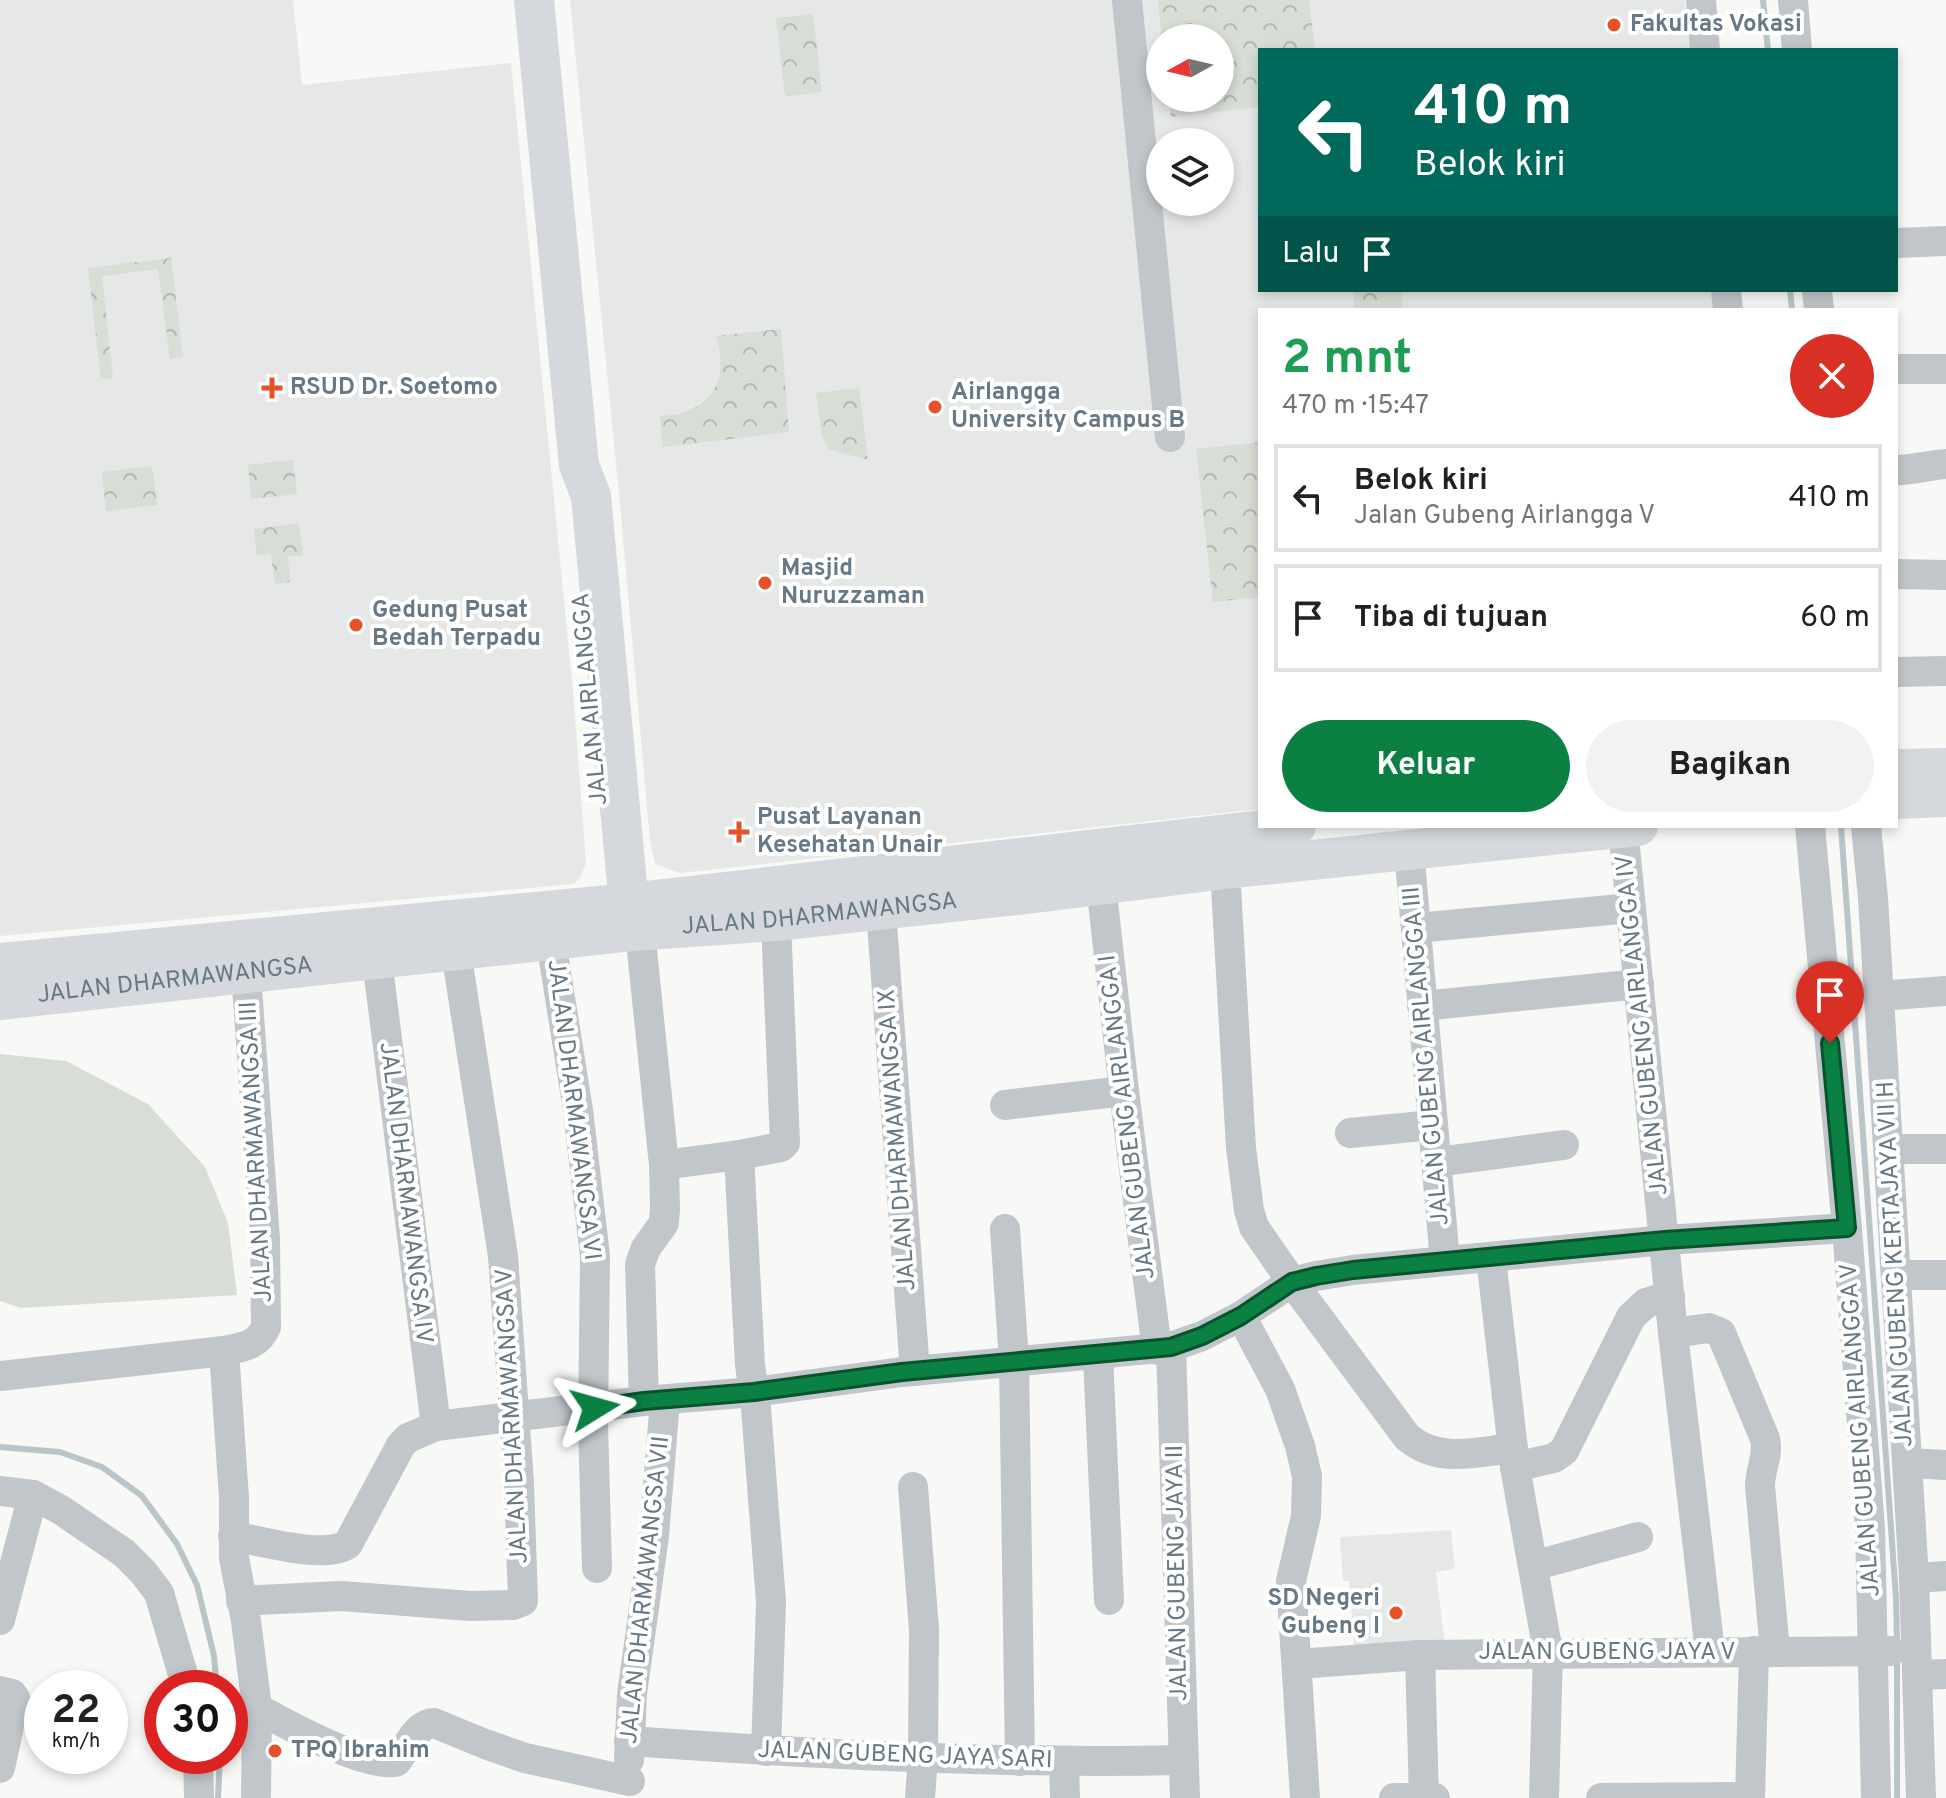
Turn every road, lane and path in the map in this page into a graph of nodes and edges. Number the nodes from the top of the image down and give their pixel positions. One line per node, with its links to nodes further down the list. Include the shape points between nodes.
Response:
1 (534, 0): 33 (main road, JALAN AIRLANGGA, via 579,465 591,496)
2 (1127, 0): 11 (street)
3 (1701, 0): 5 (street)
4 (1793, 0): 6 (street)
5 (1705, 48)
6 (1797, 48)
7 (1946, 241): 8 (street)
8 (1898, 243)
9 (1898, 369): 10 (street)
10 (1946, 369)
11 (1170, 437)
12 (1946, 464): 13 (street)
13 (1898, 470)
14 (1898, 574): 15 (street)
15 (1946, 575)
16 (1946, 671): 17 (street)
17 (1898, 672)
18 (1946, 768): 19 (main road)
19 (1898, 769)
20 (1946, 797): 21 (main road)
21 (1898, 799)
22 (1285, 828): 29 (main road, JALAN DHARMAWANGSA)
23 (1620, 828): 27 (main road, JALAN DHARMAWANGSA)
24 (1630, 828): 31 (street, JALAN GUBENG AIRLANGGA IV)
25 (1810, 828): 57 (street, JALAN GUBENG AIRLANGGA V)
26 (1866, 828): 44 (street, JALAN GUBENG KERTAJAYA VII H)
27 (1409, 850): 28 (main road, JALAN DHARMAWANGSA); 35 (street, JALAN GUBENG AIRLANGGA III)
28 (1225, 869): 30 (main road, JALAN DHARMAWANGSA); 64 (street, via 1249,1210 1254,1227)
29 (1016, 876): 30 (main road, JALAN DHARMAWANGSA); 32 (main road, JALAN DHARMAWANGSA); 33 (main road, JALAN DHARMAWANGSA)
30 (1101, 884): 47 (street, JALAN GUBENG AIRLANGGA I)
31 (1631, 908): 35 (street); 42 (street, JALAN GUBENG AIRLANGGA IV)
32 (881, 910): 34 (main road, JALAN DHARMAWANGSA); 72 (street, JALAN DHARMAWANGSA IX)
33 (625, 921): 34 (main road, JALAN DHARMAWANGSA); 36 (main road, JALAN DHARMAWANGSA); 40 (main road, JALAN DHARMAWANGSA); 56 (street, JALAN DHARMAWANGSA VII)
34 (776, 921): 54 (street, via 785,1143)
35 (1416, 928): 46 (street, JALAN GUBENG AIRLANGGA III)
36 (551, 941): 37 (main road, JALAN DHARMAWANGSA); 76 (street, JALAN DHARMAWANGSA VI, via 595,1256)
37 (456, 951): 38 (main road, JALAN DHARMAWANGSA); 77 (street, JALAN DHARMAWANGSA V, via 503,1256)
38 (377, 960): 41 (main road, JALAN DHARMAWANGSA); 78 (street, JALAN DHARMAWANGSA IV)
39 (0, 963): 40 (main road, JALAN DHARMAWANGSA)
40 (163, 965): 41 (main road, JALAN DHARMAWANGSA); 45 (main road, JALAN DHARMAWANGSA)
41 (246, 973): 69 (street, JALAN DHARMAWANGSA III, via 266,1327 255,1343)
42 (1639, 984): 46 (street); 59 (street, JALAN GUBENG AIRLANGGA IV)
43 (1946, 991): 44 (street)
44 (1879, 996): 52 (street, JALAN GUBENG KERTAJAYA VII H)
45 (0, 1000)
46 (1422, 1006): 49 (street, JALAN GUBENG AIRLANGGA III)
47 (1124, 1091): 48 (street); 68 (street, JALAN GUBENG AIRLANGGA I)
48 (1005, 1105)
49 (1433, 1125): 50 (street); 55 (street, JALAN GUBENG AIRLANGGA III)
50 (1350, 1133)
51 (1564, 1145): 55 (street)
52 (1889, 1149): 53 (street); 62 (street, JALAN GUBENG KERTAJAYA VII H)
53 (1946, 1149)
54 (739, 1155): 56 (street); 74 (street)
55 (1437, 1162): 61 (street, JALAN GUBENG AIRLANGGA III)
56 (664, 1165): 75 (street, JALAN DHARMAWANGSA VII, via 664,1223 642,1254 639,1273)
57 (1847, 1228): 59 (street); 98 (street, JALAN GUBENG AIRLANGGA V, via 1870,1529)
58 (1005, 1229): 71 (street)
59 (1665, 1240): 60 (street); 65 (street, JALAN GUBENG AIRLANGGA IV)
60 (1491, 1258): 61 (street); 79 (street)
61 (1445, 1261): 64 (street)
62 (1897, 1275): 63 (street); 80 (street, JALAN GUBENG KERTAJAYA VII H)
63 (1946, 1275)
64 (1292, 1282): 66 (street); 79 (street, via 1417,1446 1441,1454)
65 (1670, 1296): 67 (street, JALAN GUBENG AIRLANGGA IV); 79 (street, via 1646,1303 1631,1317 1564,1451 1554,1458)
66 (1241, 1316): 68 (street); 99 (street, via 1280,1389 1307,1476 1306,1516 1291,1581)
67 (1673, 1333): 94 (street, via 1709,1328 1721,1333 1765,1439 1760,1471); 96 (street, JALAN GUBENG AIRLANGGA IV)
68 (1164, 1349): 70 (street); 106 (street, JALAN GUBENG JAYA II)
69 (224, 1351): 73 (street, JALAN DHARMAWANGSA III); 85 (street)
70 (1098, 1356): 71 (street); 91 (street)
71 (1014, 1361): 72 (street); 107 (street)
72 (915, 1371): 74 (street)
73 (0, 1376)
74 (754, 1392): 75 (street); 104 (street, via 771,1602)
75 (654, 1400): 76 (street); 103 (street, JALAN DHARMAWANGSA VII, via 655,1522)
76 (595, 1408): 77 (street); 88 (street, JALAN DHARMAWANGSA VI)
77 (515, 1418): 78 (street); 92 (street, JALAN DHARMAWANGSA V, via 521,1603 470,1606 341,1596)
78 (436, 1426): 85 (street, via 401,1445 344,1548 328,1551)
79 (1514, 1458): 87 (street)
80 (1908, 1463): 81 (street); 90 (street, JALAN GUBENG KERTAJAYA VII H)
81 (1946, 1465)
82 (913, 1487): 105 (street, via 924,1630)
83 (0, 1491): 84 (street)
84 (33, 1495): 93 (street); 100 (street, via 99,1535 143,1572 159,1593)
85 (233, 1536): 92 (street)
86 (1638, 1537): 87 (street)
87 (1533, 1566): 95 (street)
88 (597, 1568)
89 (1946, 1576): 90 (street)
90 (1914, 1578): 98 (street, JALAN GUBENG KERTAJAYA VII H)
91 (1109, 1600)
92 (241, 1601): 102 (street)
93 (0, 1620)
94 (1764, 1651): 96 (street, JALAN GUBENG JAYA V); 98 (street, JALAN GUBENG JAYA V); 113 (street)
95 (1548, 1652): 96 (street, JALAN GUBENG JAYA V); 97 (street, JALAN GUBENG JAYA V); 123 (street)
96 (1710, 1652)
97 (1420, 1655): 99 (street, JALAN GUBENG JAYA V); 121 (street)
98 (1908, 1659): 112 (street); 125 (street)
99 (1298, 1664): 119 (street)
100 (182, 1670)
101 (0, 1691): 109 (street, via 15,1698)
102 (257, 1708): 111 (street, via 334,1747 385,1764 397,1761 428,1722); 115 (street)
103 (629, 1741): 104 (street, JALAN GUBENG JAYA SARI); 111 (street, JALAN DHARMAWANGSA VII)
104 (766, 1751): 105 (street, JALAN GUBENG JAYA SARI)
105 (923, 1757): 107 (street, JALAN GUBENG JAYA SARI); 116 (street)
106 (1182, 1760): 108 (street, JALAN GUBENG JAYA SARI); 118 (street, JALAN GUBENG JAYA II)
107 (1020, 1761): 108 (street, JALAN GUBENG JAYA SARI)
108 (1064, 1762): 117 (street)
109 (0, 1768)
110 (198, 1774): 114 (street)
111 (630, 1789)
112 (1929, 1794)
113 (1750, 1797): 124 (street)
114 (199, 1798)
115 (256, 1798)
116 (920, 1798)
117 (1065, 1798)
118 (1185, 1798)
119 (1305, 1798)
120 (1394, 1798): 121 (street)
121 (1424, 1798): 122 (street)
122 (1435, 1798)
123 (1544, 1798)
124 (1601, 1798)
125 (1876, 1798)

